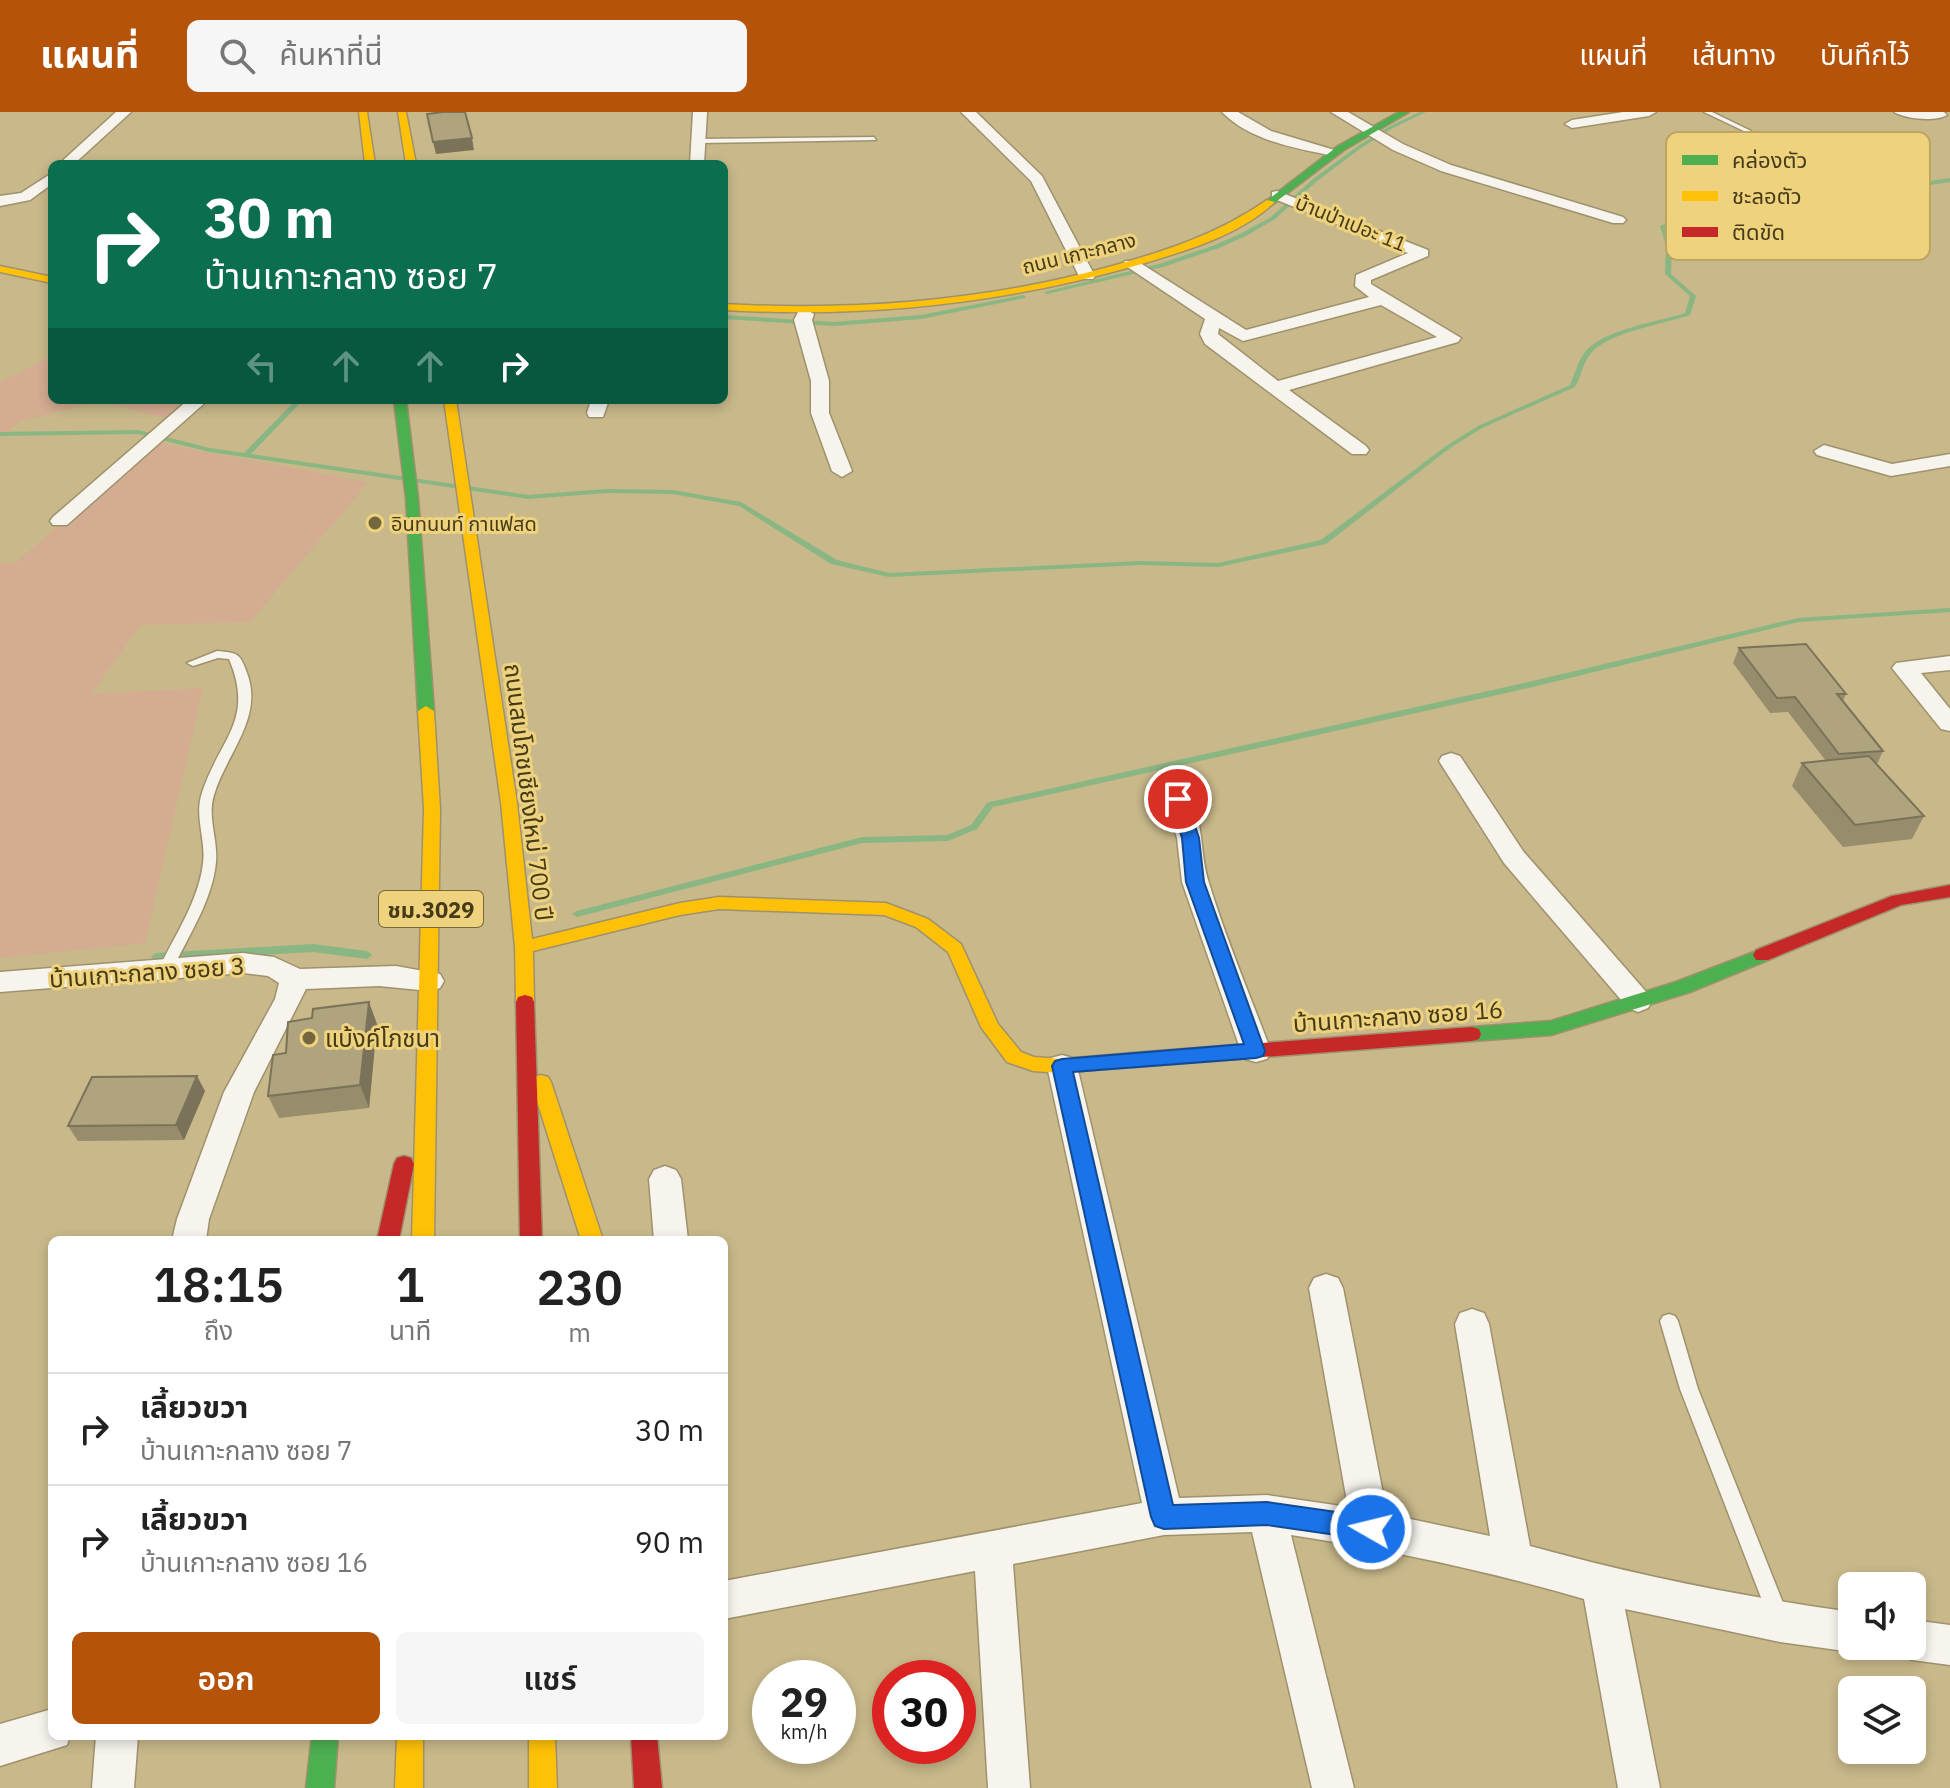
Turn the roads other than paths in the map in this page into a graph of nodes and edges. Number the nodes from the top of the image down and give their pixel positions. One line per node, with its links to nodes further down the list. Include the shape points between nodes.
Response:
1 (124, 112): 19 (street)
2 (363, 112): 20 (main road)
3 (402, 112): 21 (main road)
4 (700, 112): 17 (street)
5 (968, 112): 29 (street, via 1037,179)
6 (1229, 112): 18 (street, via 1266,135)
7 (1338, 112): 15 (street)
8 (1405, 112): 15 (main road, ถนน เกาะกลาง)
9 (1649, 112): 13 (street)
10 (1707, 112): 14 (lane)
11 (1901, 112): 12 (street)
12 (1942, 117)
13 (1572, 124)
14 (1748, 131)
15 (1376, 135): 18 (main road, ถนน เกาะกลาง); 26 (street, via 1446,168)
16 (874, 139): 17 (lane)
17 (699, 141): 22 (street)
18 (1334, 152): 24 (main road, ถนน เกาะกลาง)
19 (70, 160)
20 (369, 160)
21 (410, 160)
22 (697, 160)
23 (48, 180): 25 (street, via 25,197)
24 (1288, 199): 27 (main road, ถนน เกาะกลาง, via 1215,237); 31 (street, บ้านป่าเปอะ 11, via 1422,253 1362,278 1363,286)
25 (0, 201)
26 (1618, 220)
27 (1137, 268): 29 (main road, ถนน เกาะกลาง); 33 (street)
28 (0, 269): 30 (main road)
29 (1087, 276): 34 (main road, ถนน เกาะกลาง, via 1009,294)
30 (48, 279)
31 (1383, 299): 33 (street, via 1243,336); 35 (street, via 1452,338)
32 (728, 308): 34 (main road, ถนน เกาะกลาง)
33 (1214, 318): 35 (street, via 1211,340)
34 (804, 320): 42 (street, via 820,381 820,413)
35 (1275, 388): 39 (street)
36 (194, 404): 43 (street)
37 (401, 404): 53 (main road, ชม.3029, via 412,498 432,809)
38 (451, 404): 50 (main road, ถนนสมโภชเชียงใหม่ 700 ปี / ชม.3029, via 509,803)
39 (1359, 450)
40 (1824, 451): 41 (street, via 1891,470)
41 (1950, 460)
42 (842, 471)
43 (60, 521)
44 (193, 663): 51 (lane, via 217,654 234,656 248,697 242,723 207,795 210,862 205,880)
45 (1950, 663): 46 (street, via 1904,668)
46 (1950, 724)
47 (1451, 761): 55 (street, via 1475,807 1515,863)
48 (1178, 799): 57 (street, via 1195,882)
49 (1950, 891): 55 (main road, บ้านเกาะกลาง ซอย 16, via 1898,900)
50 (524, 947): 56 (main road, ถนนสมโภชเชียงใหม่ 700 ปี / ชม.3029); 59 (main road, บ้านเกาะกลาง ซอย 16, via 719,903 886,909 922,923 955,948 990,1027 1014,1057)
51 (165, 970): 52 (street, บ้านเกาะกลาง ซอย 3, via 243,963 274,967); 54 (street, บ้านเกาะกลาง ซอย 3)
52 (295, 979): 53 (street, via 402,974); 61 (street, via 239,1092)
53 (430, 981): 58 (main road, ชม.3029)
54 (0, 982)
55 (1638, 1001): 57 (main road, บ้านเกาะกลาง ซอย 16, via 1551,1028)
56 (526, 1034): 64 (main road, ถนนสมโภชเชียงใหม่ 700 ปี / ชม.3029); 65 (main road)
57 (1256, 1051): 59 (main road, บ้านเกาะกลาง ซอย 16)
58 (427, 1055): 62 (main road); 63 (main road, ชม.3029)
59 (1062, 1066): 71 (street)
60 (665, 1179): 66 (street)
61 (190, 1236)
62 (389, 1236)
63 (423, 1236)
64 (531, 1236)
65 (591, 1236)
66 (671, 1236)
67 (1326, 1288): 72 (street)
68 (1669, 1321): 77 (lane, via 1689,1389)
69 (1472, 1324): 74 (street)
70 (1267, 1513): 71 (street); 72 (street); 94 (street)
71 (1164, 1517): 73 (street)
72 (1371, 1529): 74 (street)
73 (993, 1547): 76 (street); 93 (street)
74 (1513, 1560): 75 (street)
75 (1601, 1585): 77 (street); 95 (street)
76 (728, 1599)
77 (1780, 1622): 78 (street)
78 (1838, 1630)
79 (1926, 1642): 80 (street)
80 (1950, 1645)
81 (48, 1731): 87 (street)
82 (117, 1740): 88 (street)
83 (325, 1740): 89 (main road)
84 (410, 1740): 90 (main road)
85 (542, 1740): 91 (main road)
86 (644, 1740): 92 (main road)
87 (0, 1745)
88 (113, 1788)
89 (320, 1788)
90 (409, 1788)
91 (543, 1788)
92 (648, 1788)
93 (1009, 1788)
94 (1333, 1788)
95 (1639, 1788)

